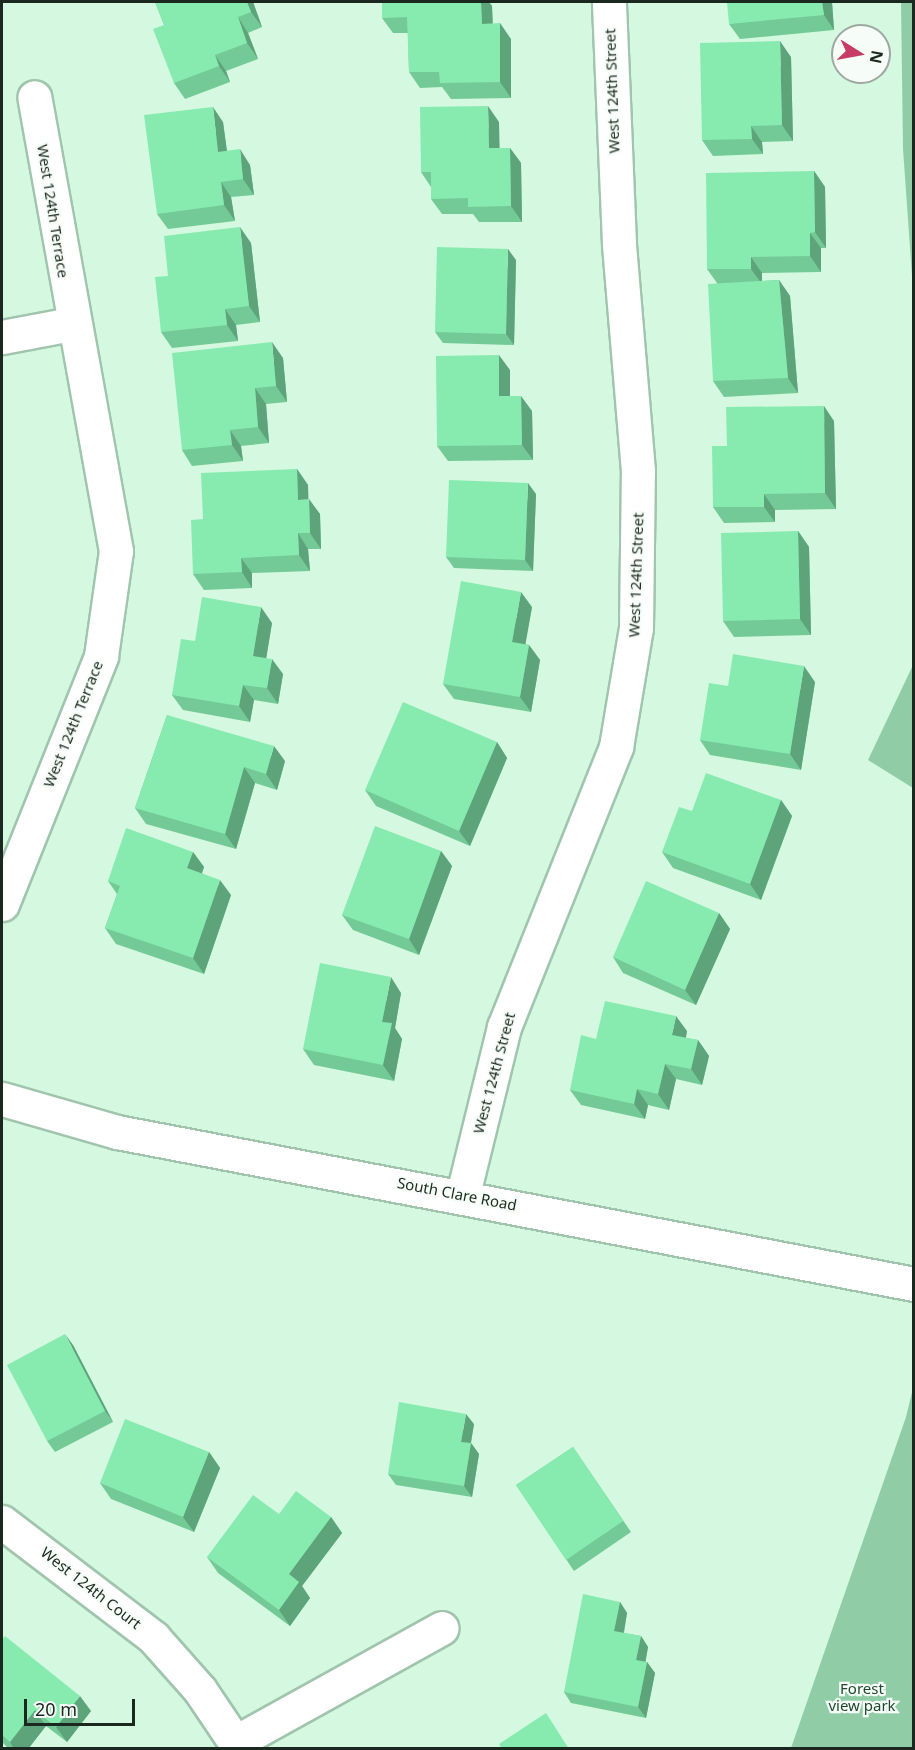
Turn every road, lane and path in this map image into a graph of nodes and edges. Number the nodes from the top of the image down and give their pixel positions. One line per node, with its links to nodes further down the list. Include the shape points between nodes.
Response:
1 (609, 2): 7 (street, West 124th Street, via 620,243 638,471 636,628 616,747 504,1027)
2 (34, 97): 3 (street, West 124th Terrace)
3 (71, 324): 4 (street); 5 (street, West 124th Terrace, via 116,551 101,656)
4 (2, 337)
5 (2, 904)
6 (2, 1099): 7 (street, South Clare Road, via 117,1132)
7 (464, 1194): 8 (street, South Clare Road)
8 (914, 1284)
9 (2, 1522): 11 (street, West 124th Court, via 153,1637 200,1690)
10 (442, 1628): 11 (street)
11 (237, 1745)

